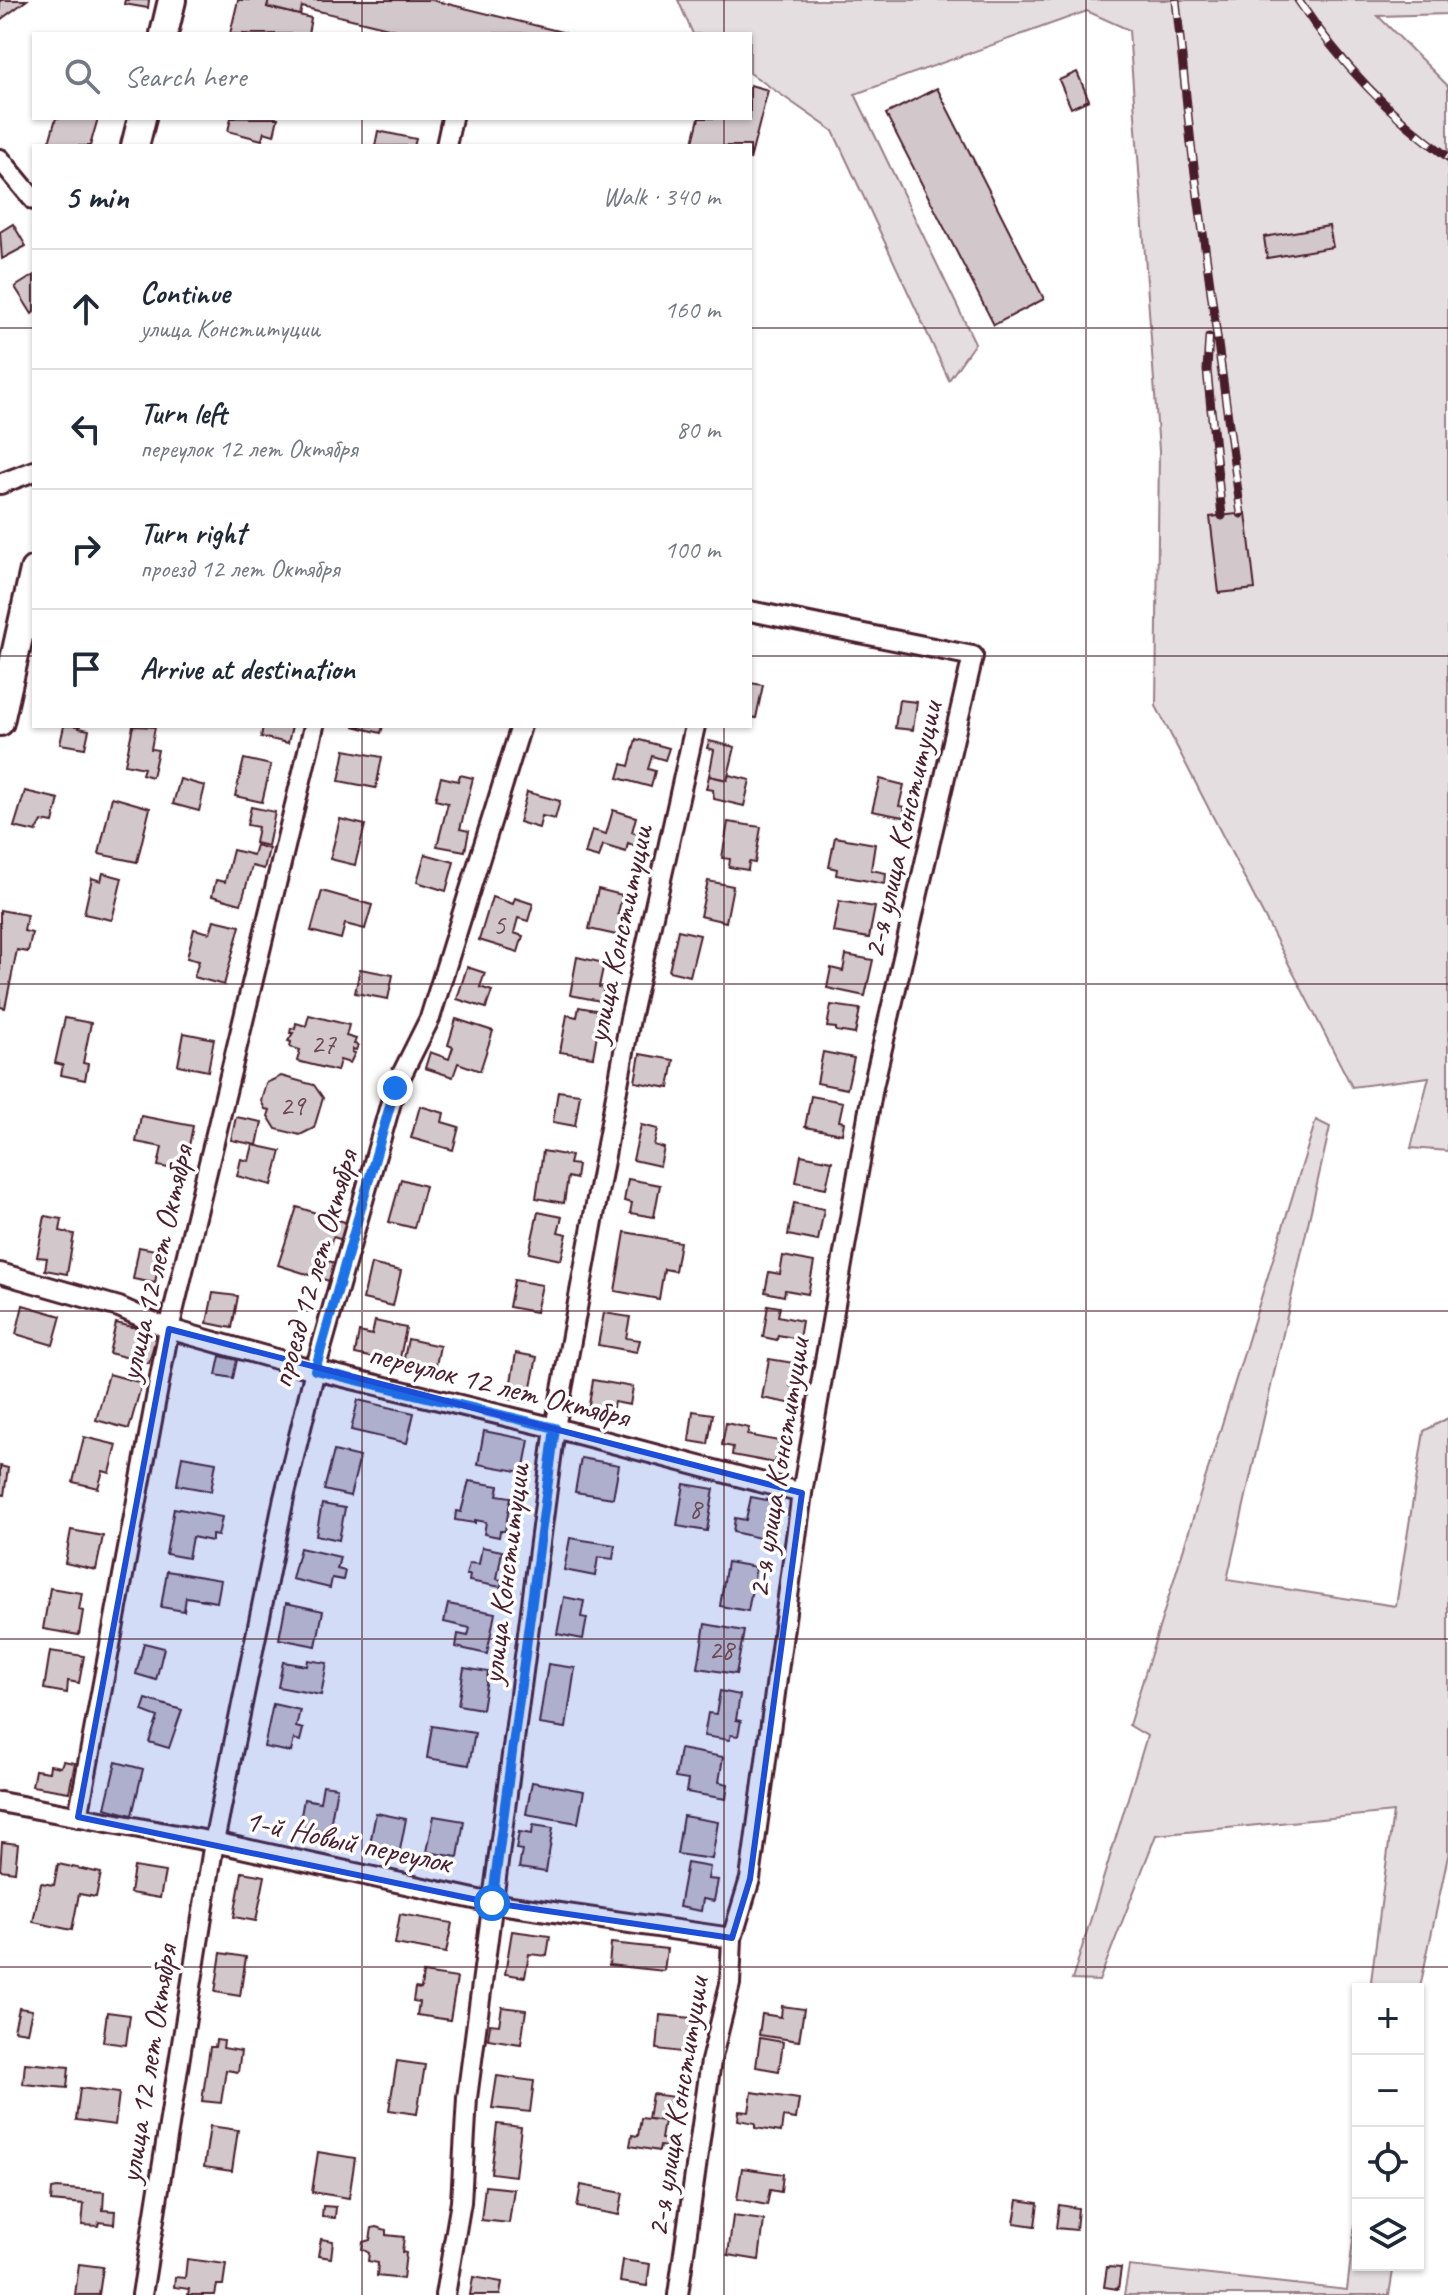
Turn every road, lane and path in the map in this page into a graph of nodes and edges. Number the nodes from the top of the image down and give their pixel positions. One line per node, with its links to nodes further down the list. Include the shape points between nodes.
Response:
1 (172, 0): 2 (street)
2 (164, 32)
3 (142, 120): 5 (street)
4 (452, 120): 6 (street)
5 (136, 144)
6 (446, 144)
7 (0, 159): 8 (street)
8 (32, 198)
9 (32, 472): 10 (street)
10 (0, 484)
11 (32, 579): 13 (street)
12 (752, 611): 21 (street, 2-я улица Конституции, via 973,656 873,1087)
13 (0, 722)
14 (314, 728): 18 (street, улица 12 лет Октября)
15 (520, 728): 19 (street, проезд 12 лет Октября, via 430,1018 395,1088)
16 (695, 728): 20 (street, улица Конституции, via 630,1019)
17 (0, 1273): 18 (street, переулок 12 лет Октября, via 119,1307)
18 (169, 1329): 19 (street, переулок 12 лет Октября); 23 (street, улица 12 лет Октября)
19 (315, 1370): 20 (street, переулок 12 лет Октября); 24 (street, проезд 12 лет Октября)
20 (555, 1428): 21 (street, переулок 12 лет Октября); 25 (street, улица Конституции)
21 (802, 1493): 26 (street, 2-я улица Конституции, via 750,1879)
22 (0, 1802): 23 (street, 1-й Новый переулок)
23 (78, 1817): 24 (street, 1-й Новый переулок)
24 (214, 1842): 25 (street, 1-й Новый переулок); 27 (street, улица 12 лет Октября)
25 (492, 1903): 26 (street, 1-й Новый переулок); 28 (street, улица Конституции, via 467,2098 461,2202)
26 (732, 1938): 29 (street, 2-я улица Конституции, via 730,1984 711,2061)
27 (142, 2295)
28 (445, 2295)
29 (678, 2295)

